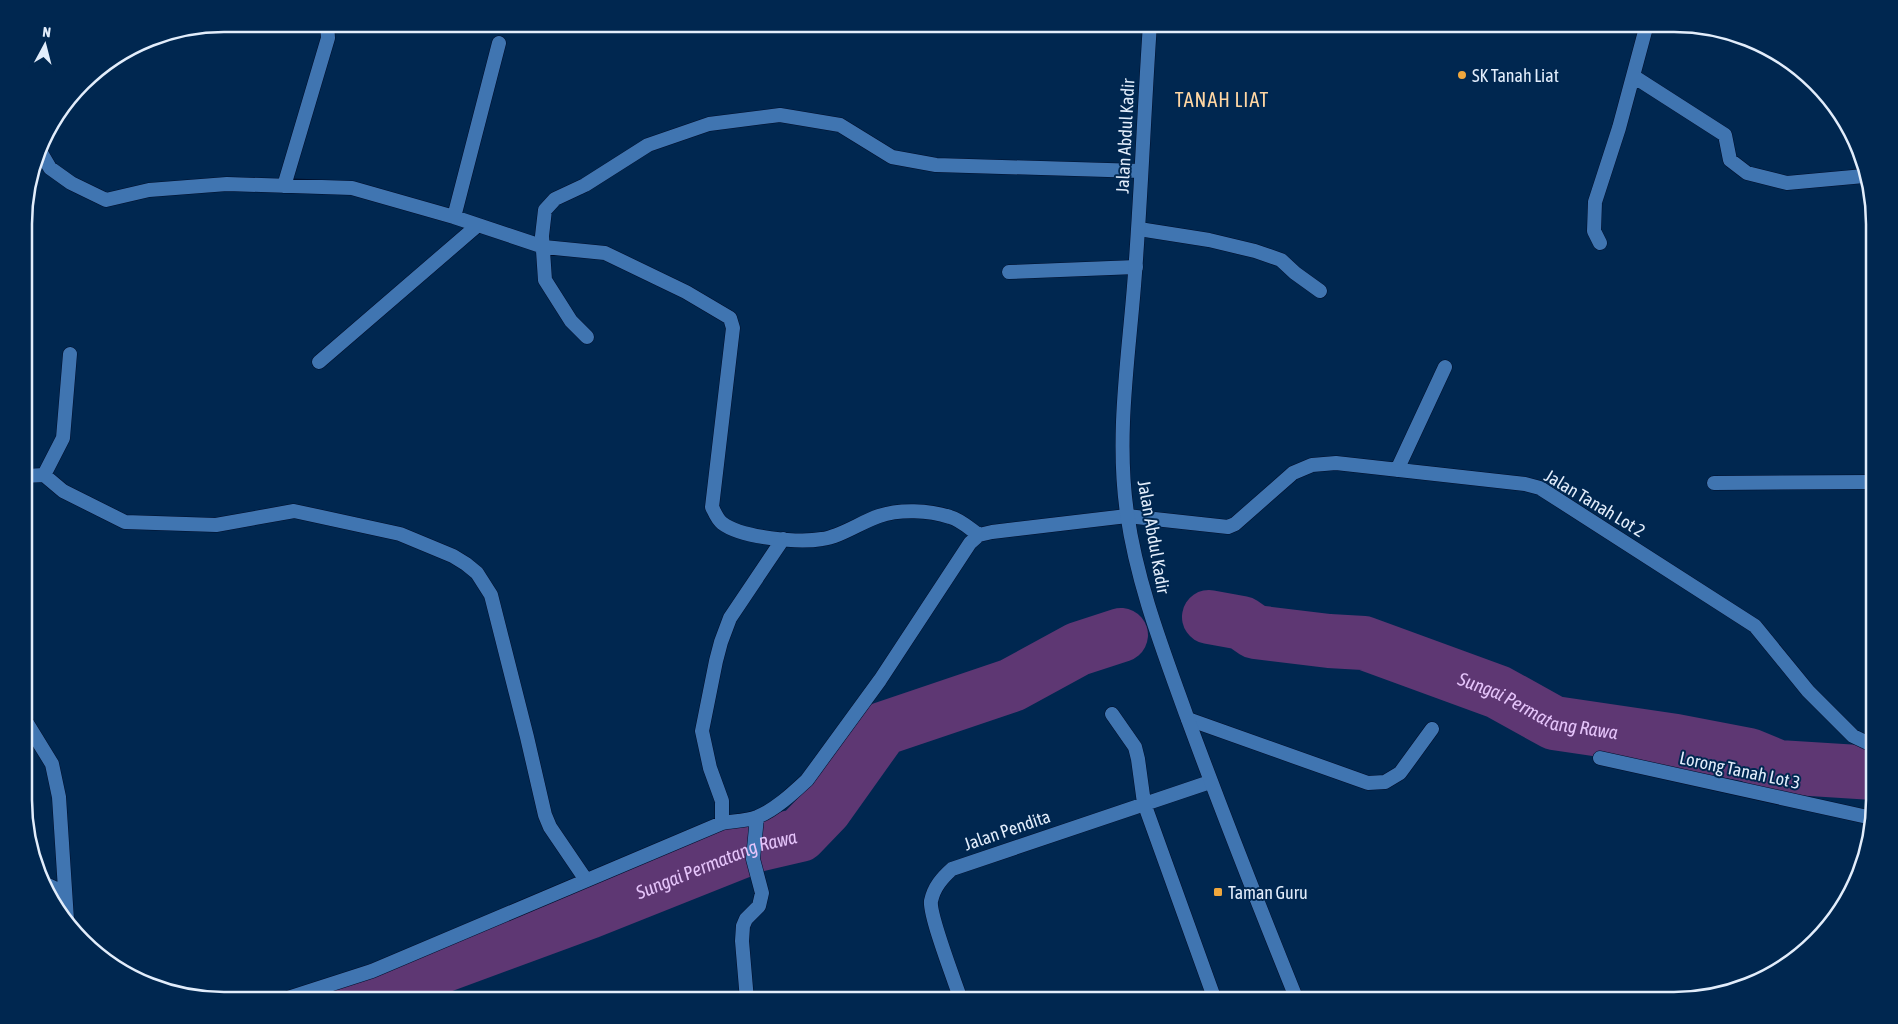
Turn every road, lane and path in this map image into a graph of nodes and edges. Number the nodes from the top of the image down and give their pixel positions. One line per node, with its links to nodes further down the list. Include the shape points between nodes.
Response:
1 (328, 32): 9 (street)
2 (1149, 32): 7 (street, Jalan Abdul Kadir)
3 (1645, 32): 5 (street)
4 (499, 43): 10 (street)
5 (1632, 76): 8 (street, via 1725,135 1730,160 1747,173 1787,183); 13 (street, via 1595,202 1594,231)
6 (44, 159): 9 (street, via 50,168 71,183 106,200 148,190 227,184)
7 (1140, 171): 12 (street, Jalan Abdul Kadir); 14 (street, via 936,165 892,157 840,125 771,116 709,124 648,146 585,185 555,199 545,210)
8 (1859, 176)
9 (284, 186): 10 (street, via 352,188)
10 (454, 218): 11 (street)
11 (478, 225): 14 (street); 20 (street)
12 (1139, 228): 15 (street, Jalan Abdul Kadir); 17 (street, via 1209,240 1281,260)
13 (1600, 243)
14 (544, 247): 18 (street, via 545,280 571,321); 29 (street, via 605,253 686,292 730,318 734,328 712,507 722,523 745,533)
15 (1136, 267): 16 (street); 27 (street, Jalan Abdul Kadir, via 1124,419 1123,461)
16 (1009, 272)
17 (1320, 291)
18 (586, 337)
19 (70, 354): 23 (street, via 63,438)
20 (319, 362)
21 (1444, 367): 22 (street)
22 (1398, 470): 27 (street, Jalan Tanah Lot 2, via 1336,463 1312,465 1293,474 1228,527); 34 (street, Jalan Tanah Lot 2, via 1540,488 1755,626 1808,691 1853,736)
23 (44, 475): 24 (street); 41 (street, via 63,491 125,522 216,525 294,511 400,534 466,564 477,573 491,595 545,815)
24 (32, 476)
25 (1866, 482): 26 (street)
26 (1714, 483)
27 (1128, 516): 28 (street, Jalan Tanah Lot 2); 31 (street, Jalan Abdul Kadir, via 1146,600)
28 (979, 535): 29 (street, via 950,517 908,512 880,516 823,539); 40 (street, via 970,543 880,680 807,780)
29 (783, 540): 39 (street, via 730,618 716,661 702,731 722,801)
30 (1112, 714): 37 (street, via 1134,746)
31 (1188, 719): 32 (street, via 1368,783 1384,782 1400,773); 36 (street, Jalan Abdul Kadir)
32 (1432, 728)
33 (32, 731): 43 (street, via 52,764 59,797)
34 (1866, 742)
35 (1600, 758): 38 (street, Lorong Tanah Lot 3)
36 (1210, 782): 37 (street, Jalan Pendita); 49 (street, Jalan Abdul Kadir)
37 (1144, 803): 47 (street, Jalan Pendita, via 952,869 943,876 933,893 931,910); 48 (street)
38 (1865, 816)
39 (722, 823): 40 (street); 41 (street)
40 (756, 824): 46 (street, via 753,859 762,893 759,906 743,926)
41 (586, 880): 45 (street, via 372,971)
42 (53, 888): 43 (street)
43 (65, 893): 44 (street)
44 (66, 908)
45 (307, 992)
46 (745, 992)
47 (958, 992)
48 (1212, 992)
49 (1294, 992)

